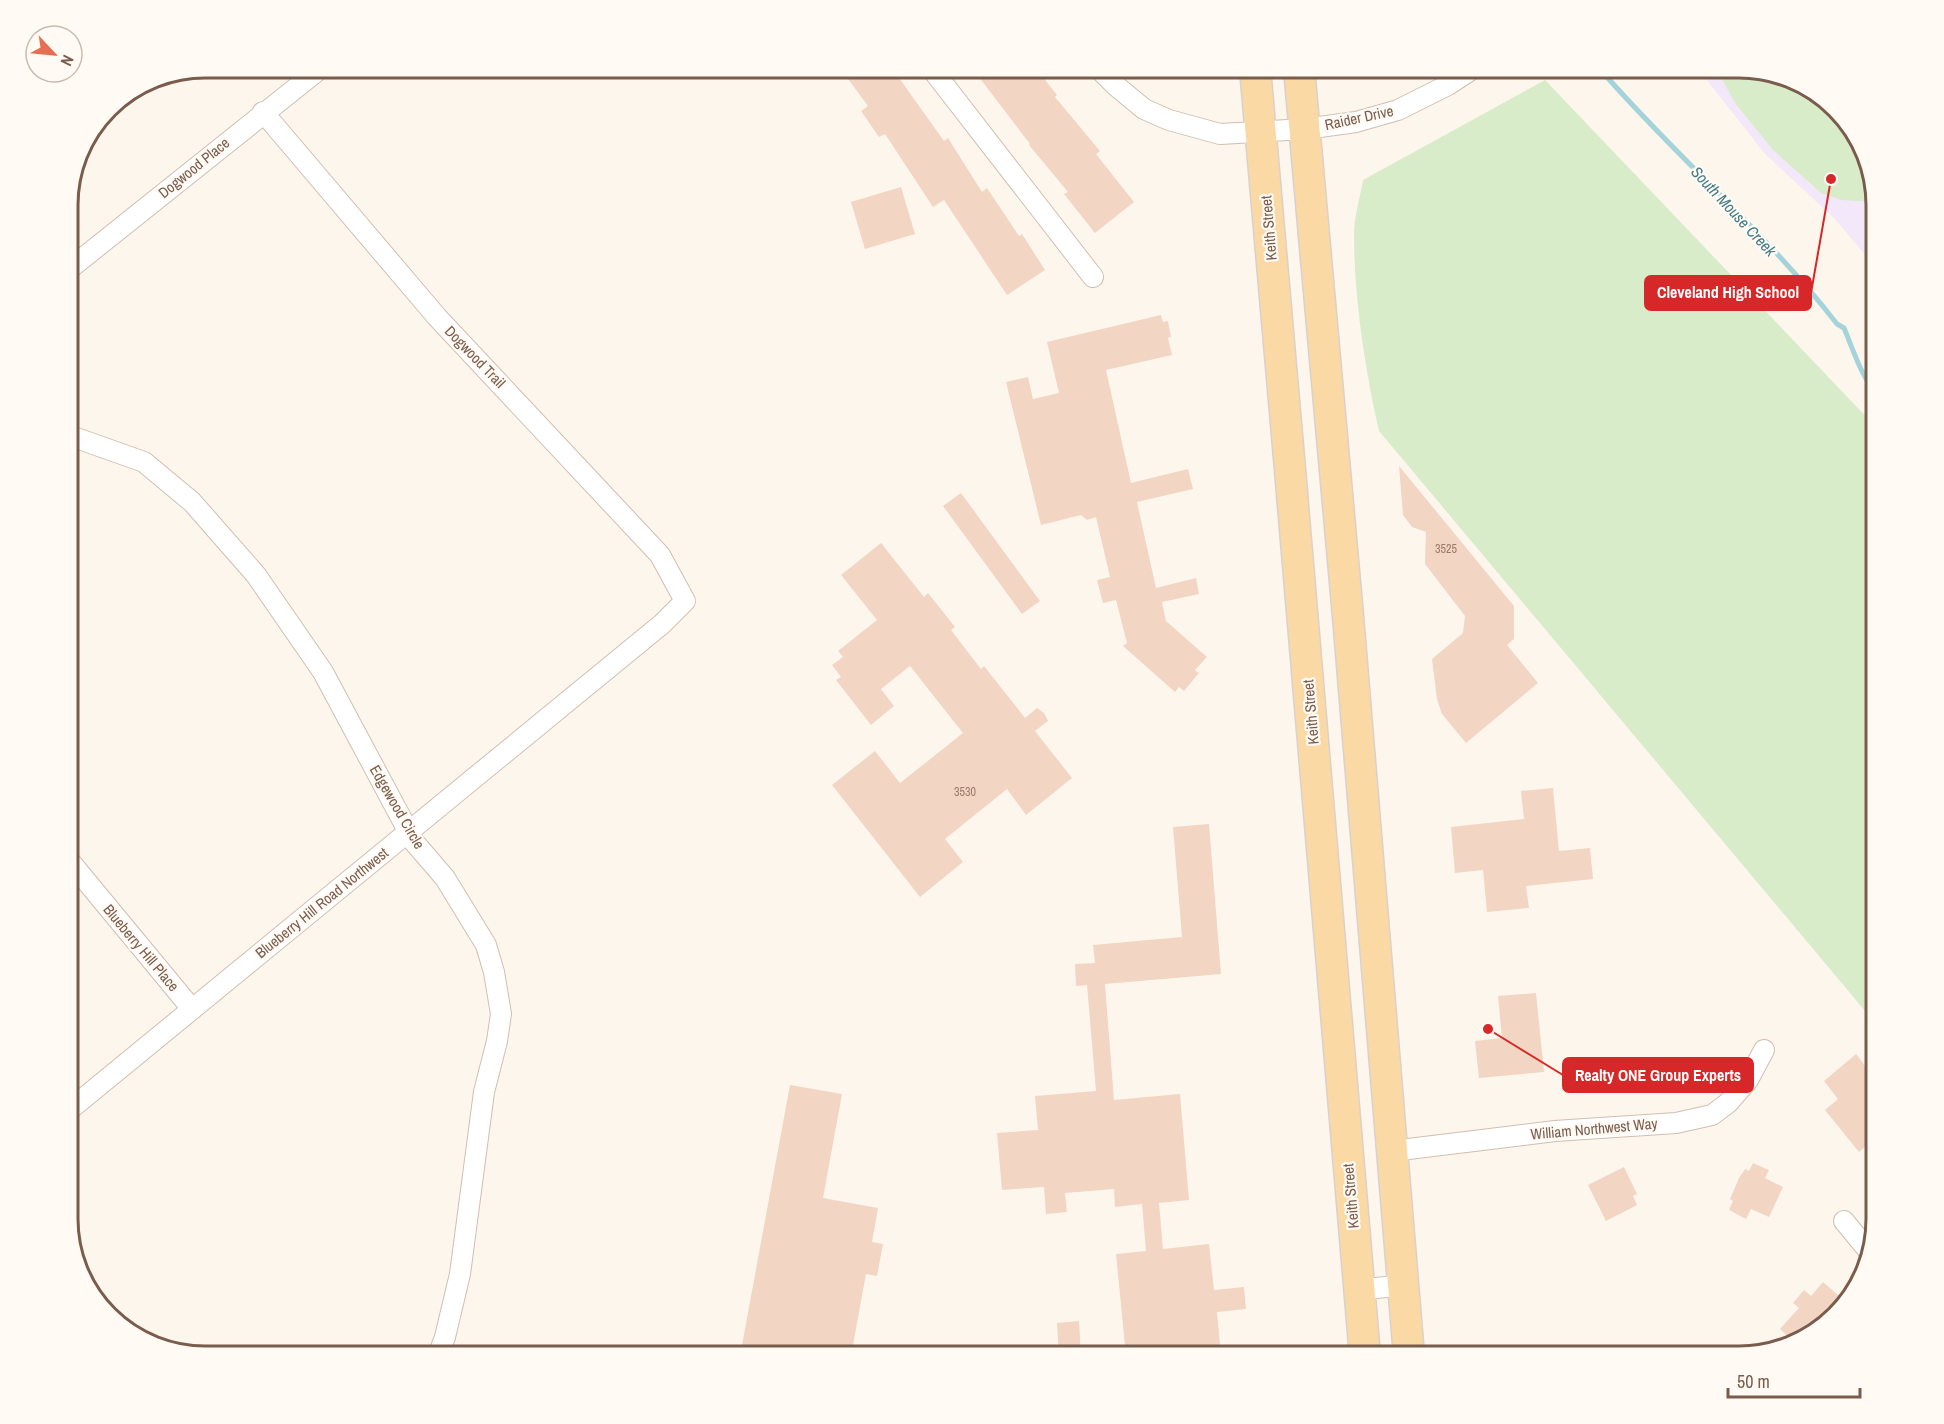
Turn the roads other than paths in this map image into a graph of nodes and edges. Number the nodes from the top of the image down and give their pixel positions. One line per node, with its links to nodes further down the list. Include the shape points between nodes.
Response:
1 (308, 78): 7 (street, Dogwood Place)
2 (939, 78): 11 (street)
3 (1108, 78): 9 (street, Raider Drive, via 1144,109 1169,120 1220,134)
4 (1256, 78): 9 (main road, Keith Street)
5 (1300, 78): 8 (main road)
6 (1459, 78): 8 (street, Raider Drive, via 1398,110 1356,122)
7 (263, 112): 10 (street, Dogwood Place); 14 (street, Dogwood Trail, via 437,317 660,555)
8 (1305, 129): 9 (street, Raider Drive); 15 (main road)
9 (1260, 132): 13 (main road, Keith Street)
10 (78, 262)
11 (1093, 278)
12 (78, 439): 16 (street, Edgewood Circle, via 144,462 192,502 256,575 323,672)
13 (1289, 458): 15 (main road, via 1317,472 1329,575); 25 (main road, Keith Street)
14 (686, 601): 16 (street, Blueberry Hill Road Northwest)
15 (1348, 616): 21 (main road)
16 (408, 832): 18 (street, Blueberry Hill Road Northwest); 26 (street, Edgewood Circle, via 445,878 486,945 501,1014 484,1092 460,1274)
17 (78, 871): 18 (street, Blueberry Hill Place)
18 (192, 1009): 20 (street, Blueberry Hill Road Northwest)
19 (1764, 1050): 21 (street, William Northwest Way, via 1748,1080 1712,1114 1677,1123 1555,1131)
20 (78, 1103)
21 (1392, 1151): 24 (main road)
22 (1844, 1221): 23 (street)
23 (1863, 1245)
24 (1403, 1285): 25 (street); 28 (main road)
25 (1359, 1290): 27 (main road, Keith Street)
26 (442, 1346)
27 (1364, 1346)
28 (1408, 1346)

